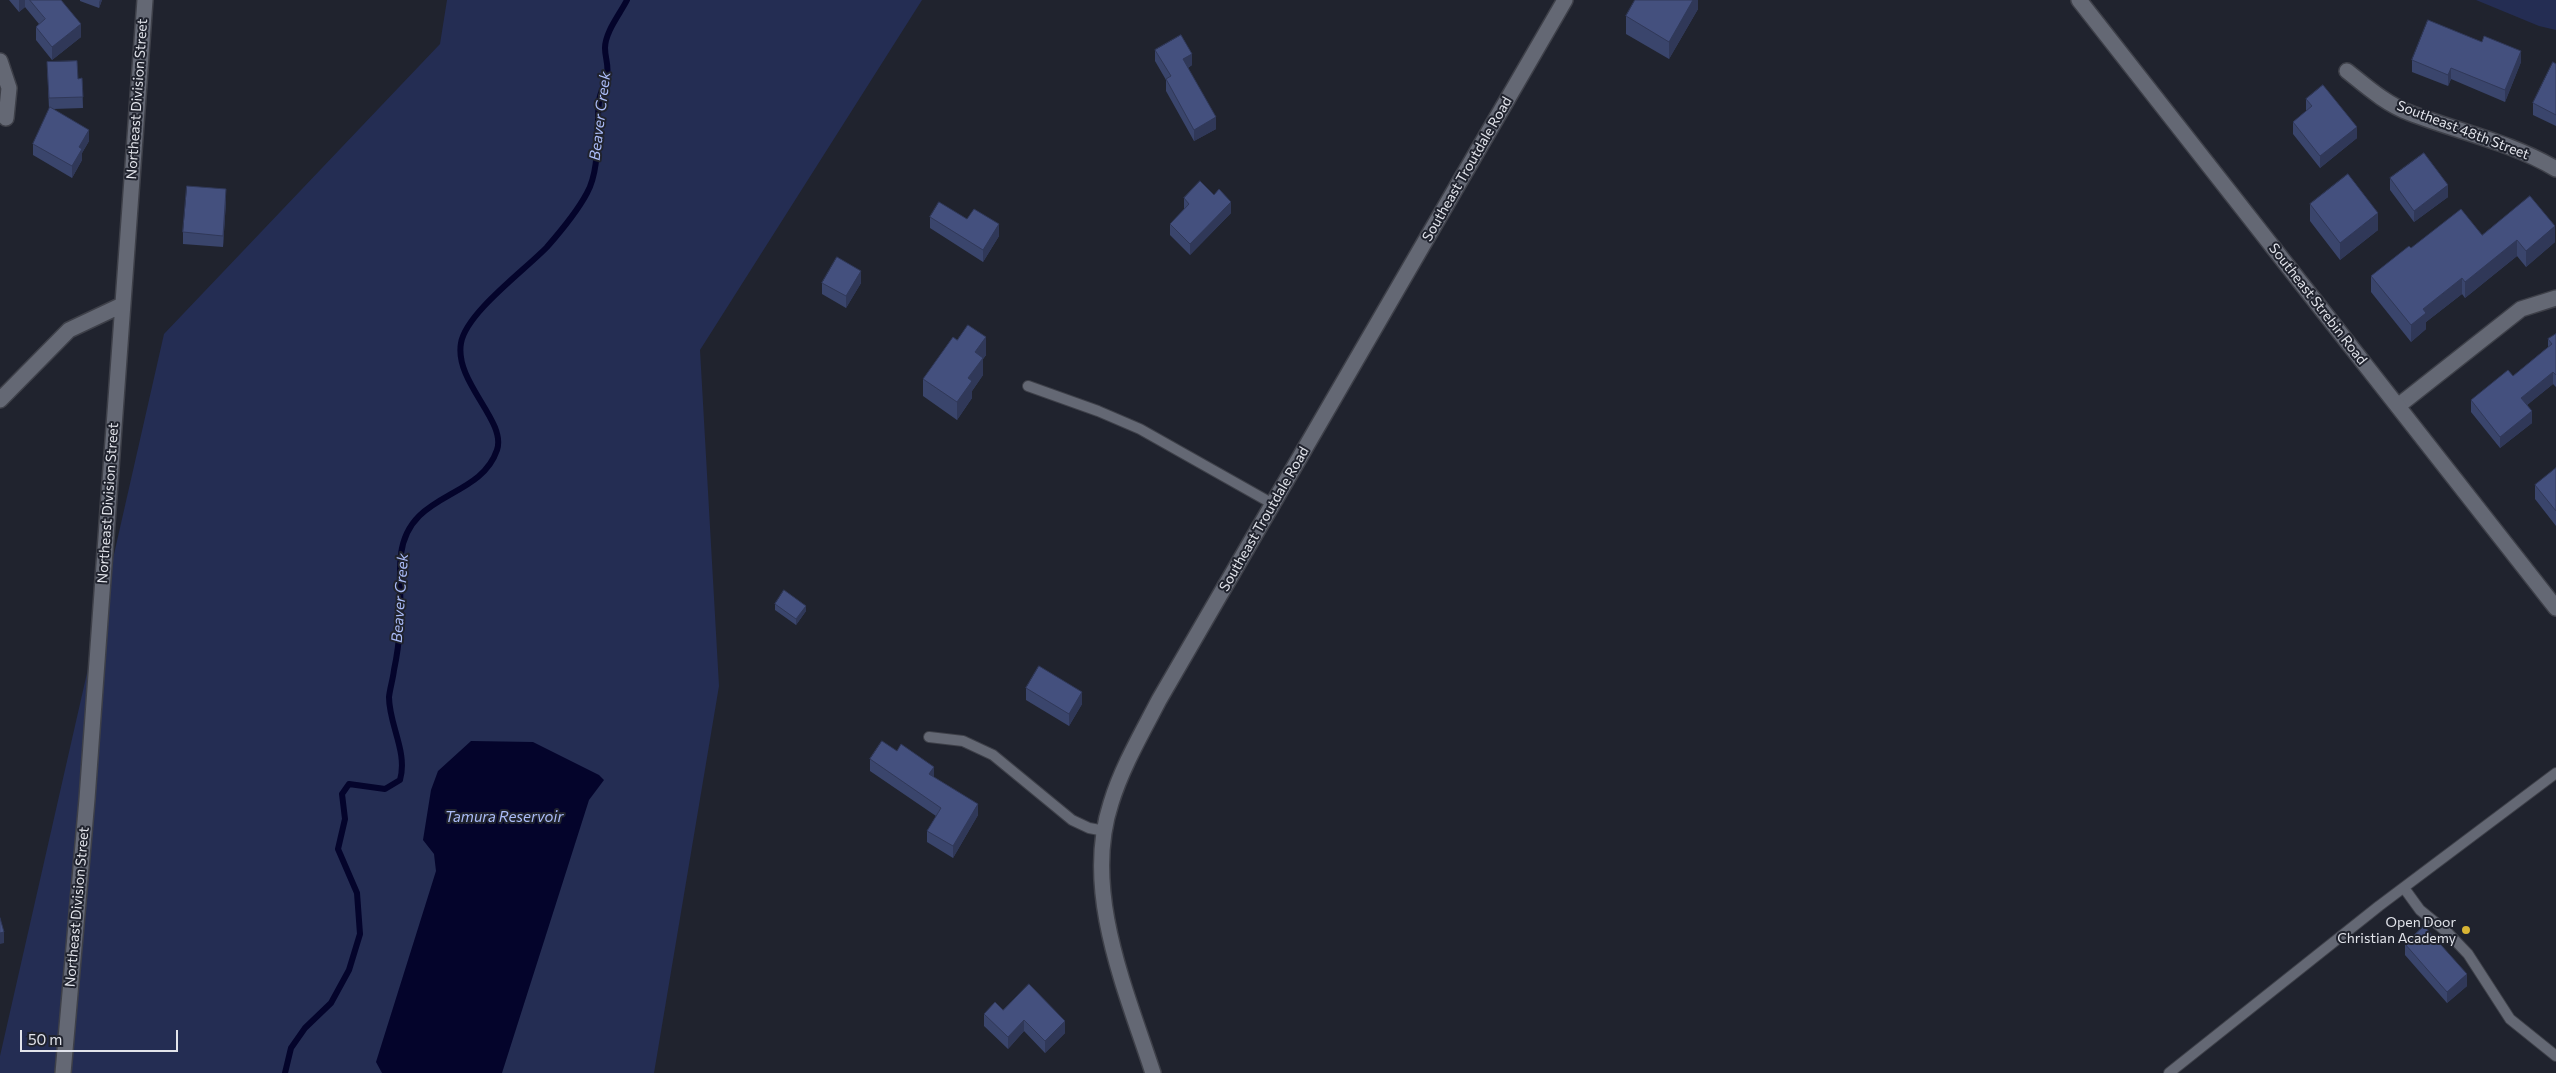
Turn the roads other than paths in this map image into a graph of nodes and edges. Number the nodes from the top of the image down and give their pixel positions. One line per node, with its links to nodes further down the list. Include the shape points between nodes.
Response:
1 (145, 0): 9 (street, Northeast Division Street)
2 (1565, 0): 13 (street, Southeast Troutdale Road)
3 (2079, 0): 12 (street, Southeast Strebin Road)
4 (0, 61): 6 (street, via 9,88)
5 (2347, 71): 7 (street, Southeast 48th Street, via 2375,94 2409,112 2521,151)
6 (6, 118)
7 (2556, 169)
8 (2556, 298): 12 (street, via 2521,309)
9 (122, 305): 11 (street, via 69,330); 20 (street, Northeast Division Street, via 87,799)
10 (1028, 386): 13 (lane, via 1140,429)
11 (3, 393)
12 (2398, 406): 14 (street, Southeast Strebin Road)
13 (1273, 504): 17 (street, Southeast Troutdale Road, via 1159,700 1123,772 1110,804)
14 (2556, 606)
15 (929, 737): 17 (lane, via 962,741 993,755 1072,820)
16 (2556, 773): 18 (lane)
17 (1104, 831): 21 (street, Southeast Troutdale Road, via 1102,879 1105,907)
18 (2404, 888): 19 (lane, via 2420,910 2468,954 2510,1018); 22 (lane)
19 (2556, 1056)
20 (63, 1073)
21 (1153, 1073)
22 (2169, 1073)

